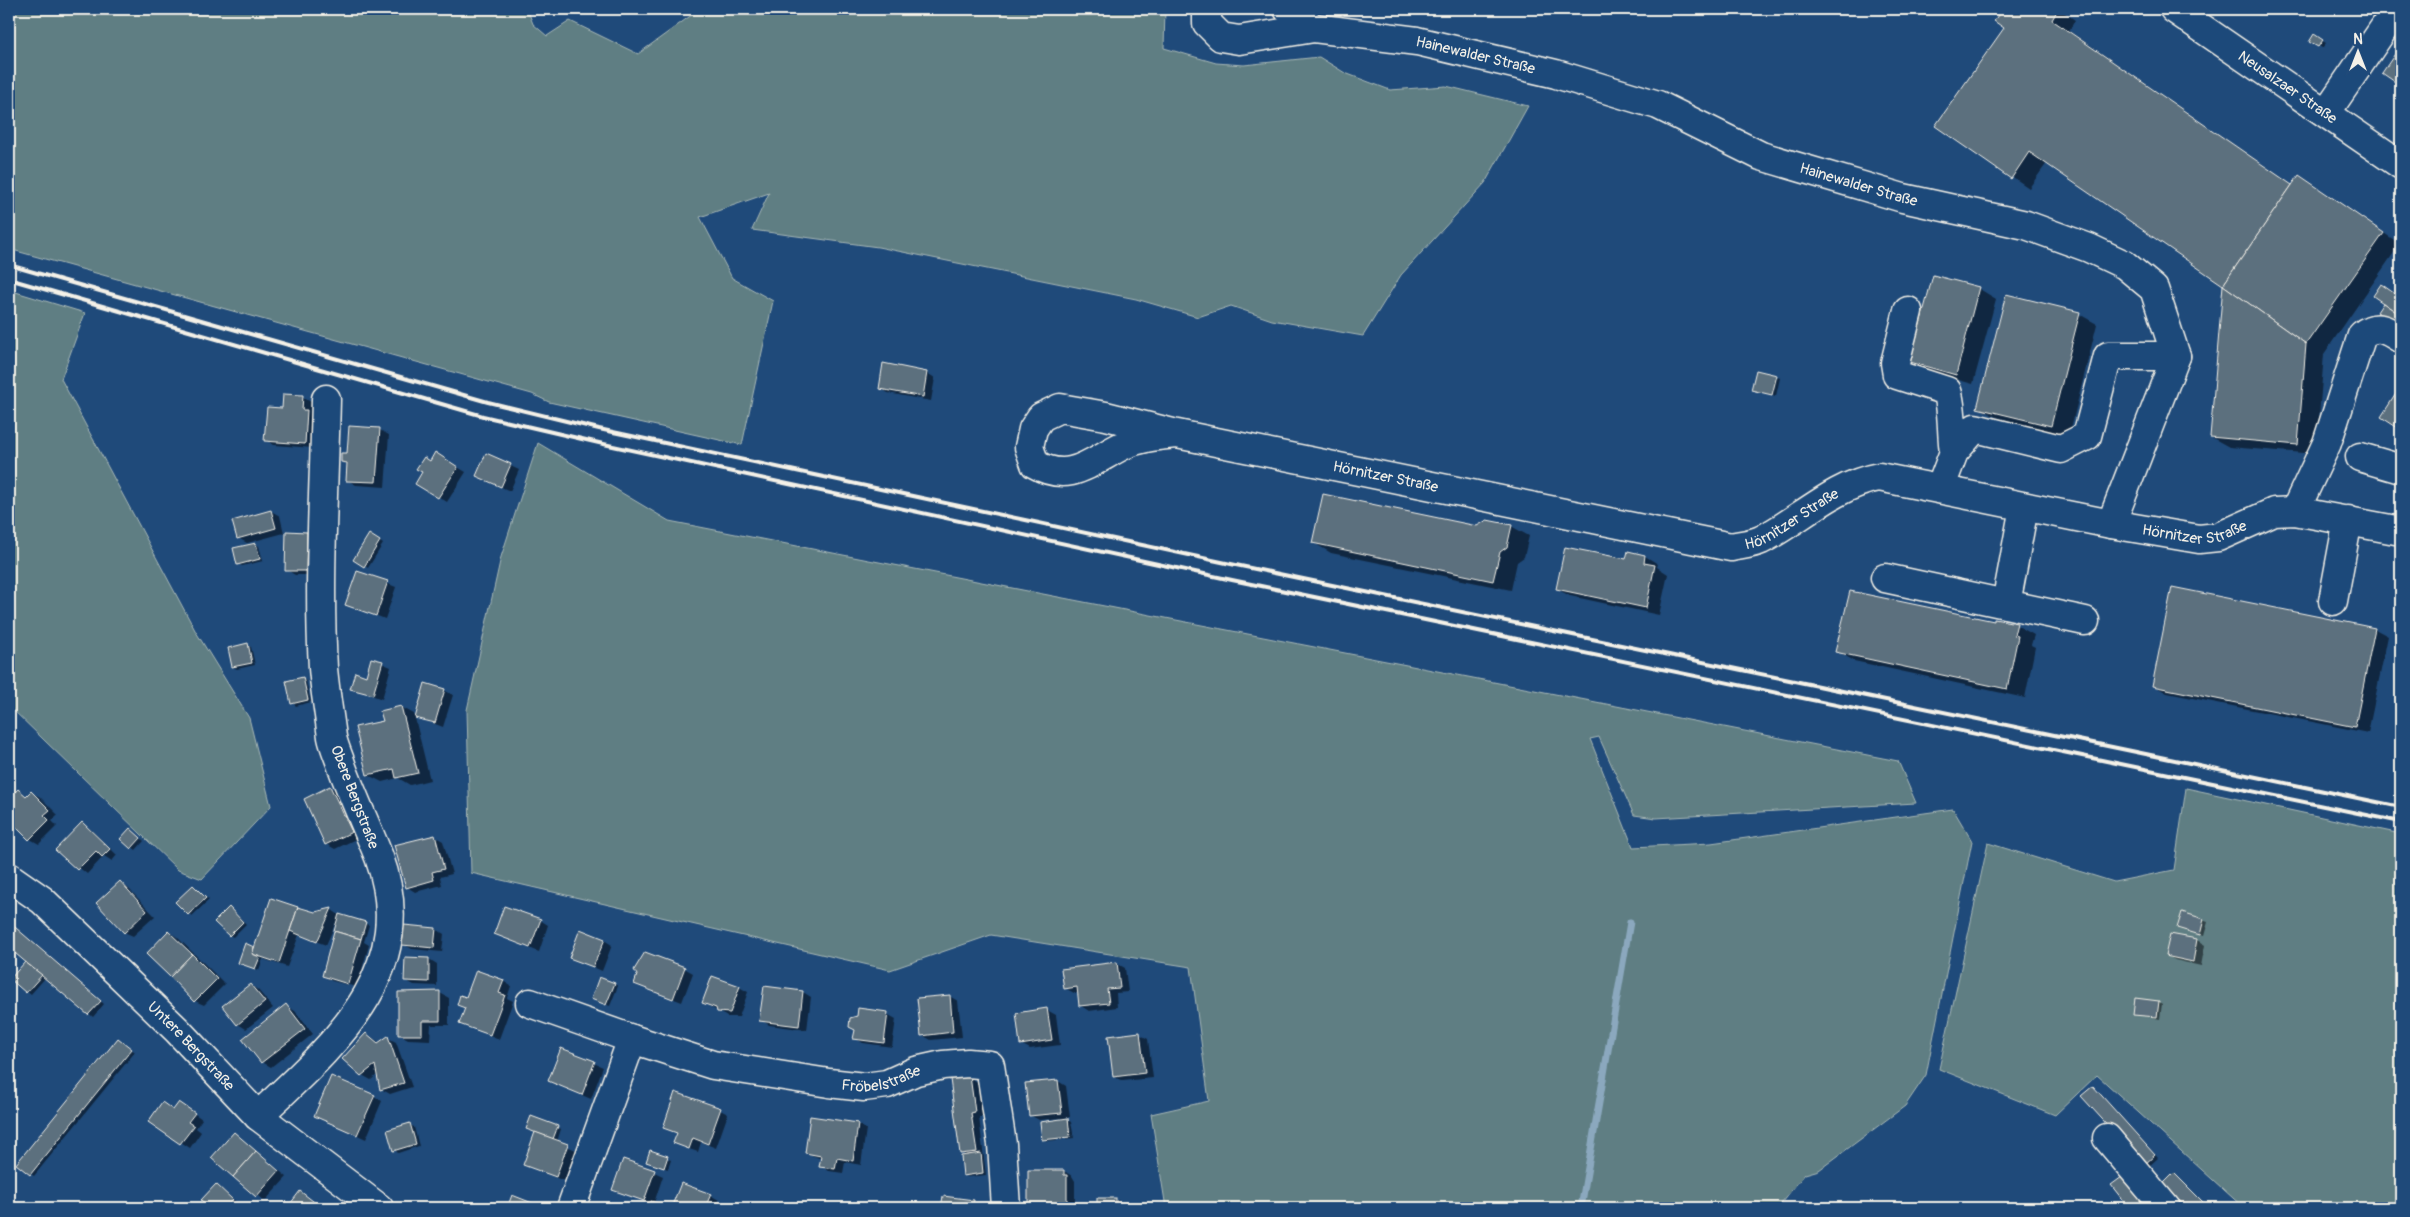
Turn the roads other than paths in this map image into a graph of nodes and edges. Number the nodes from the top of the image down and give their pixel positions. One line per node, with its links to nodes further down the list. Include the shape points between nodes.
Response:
1 (1206, 9): 5 (street, Hainewalder Straße, via 1207,23 1221,38 1239,40)
2 (1288, 9): 5 (street, Hainewalder Straße)
3 (2174, 9): 6 (street, Neusalzaer Straße)
4 (2401, 16): 6 (street, via 2395,12)
5 (1314, 28): 10 (street, Hainewalder Straße, via 1417,41 1556,74 1658,105 1761,156 1903,198 2026,225 2089,248 2126,265 2154,289)
6 (2326, 112): 7 (street, Neusalzaer Straße)
7 (2401, 165)
8 (1908, 311): 13 (street, via 1895,363 1897,375 1947,391)
9 (2401, 339): 18 (street, via 2382,328 2369,329 2362,335 2327,443)
10 (2176, 356): 13 (street, via 2108,356 2087,436 2061,449 1975,428); 20 (street)
11 (326, 399): 29 (street, Obere Bergstraße, via 323,669 333,742 379,859 390,905 391,928 386,955 354,1018 327,1050)
12 (1177, 434): 16 (street, Hörnitzer Straße, via 1731,547 1759,541 1817,504 1865,480 1890,478)
13 (1954, 452): 16 (street)
14 (2360, 457): 15 (street)
15 (2401, 469)
16 (1940, 489): 17 (street, Hörnitzer Straße)
17 (2024, 507): 20 (street, Hörnitzer Straße); 24 (street)
18 (2295, 510): 19 (street, Hörnitzer Straße); 20 (street, Hörnitzer Straße, via 2274,512 2218,537 2198,539)
19 (2348, 520): 21 (street, Hörnitzer Straße); 23 (street)
20 (2111, 524)
21 (2401, 531)
22 (1884, 578): 24 (street)
23 (2333, 600)
24 (2006, 604): 25 (street)
25 (2085, 621)
26 (9, 877): 29 (street, Untere Bergstraße, via 42,900 177,1030)
27 (530, 1003): 28 (street, Fröbelstraße)
28 (632, 1040): 32 (street); 33 (street, Fröbelstraße, via 713,1065 864,1088 887,1084 916,1071 943,1065 990,1065 1002,1144)
29 (258, 1116): 31 (street, Untere Bergstraße)
30 (2106, 1138): 34 (street)
31 (379, 1208)
32 (571, 1208)
33 (1006, 1208)
34 (2166, 1208)

